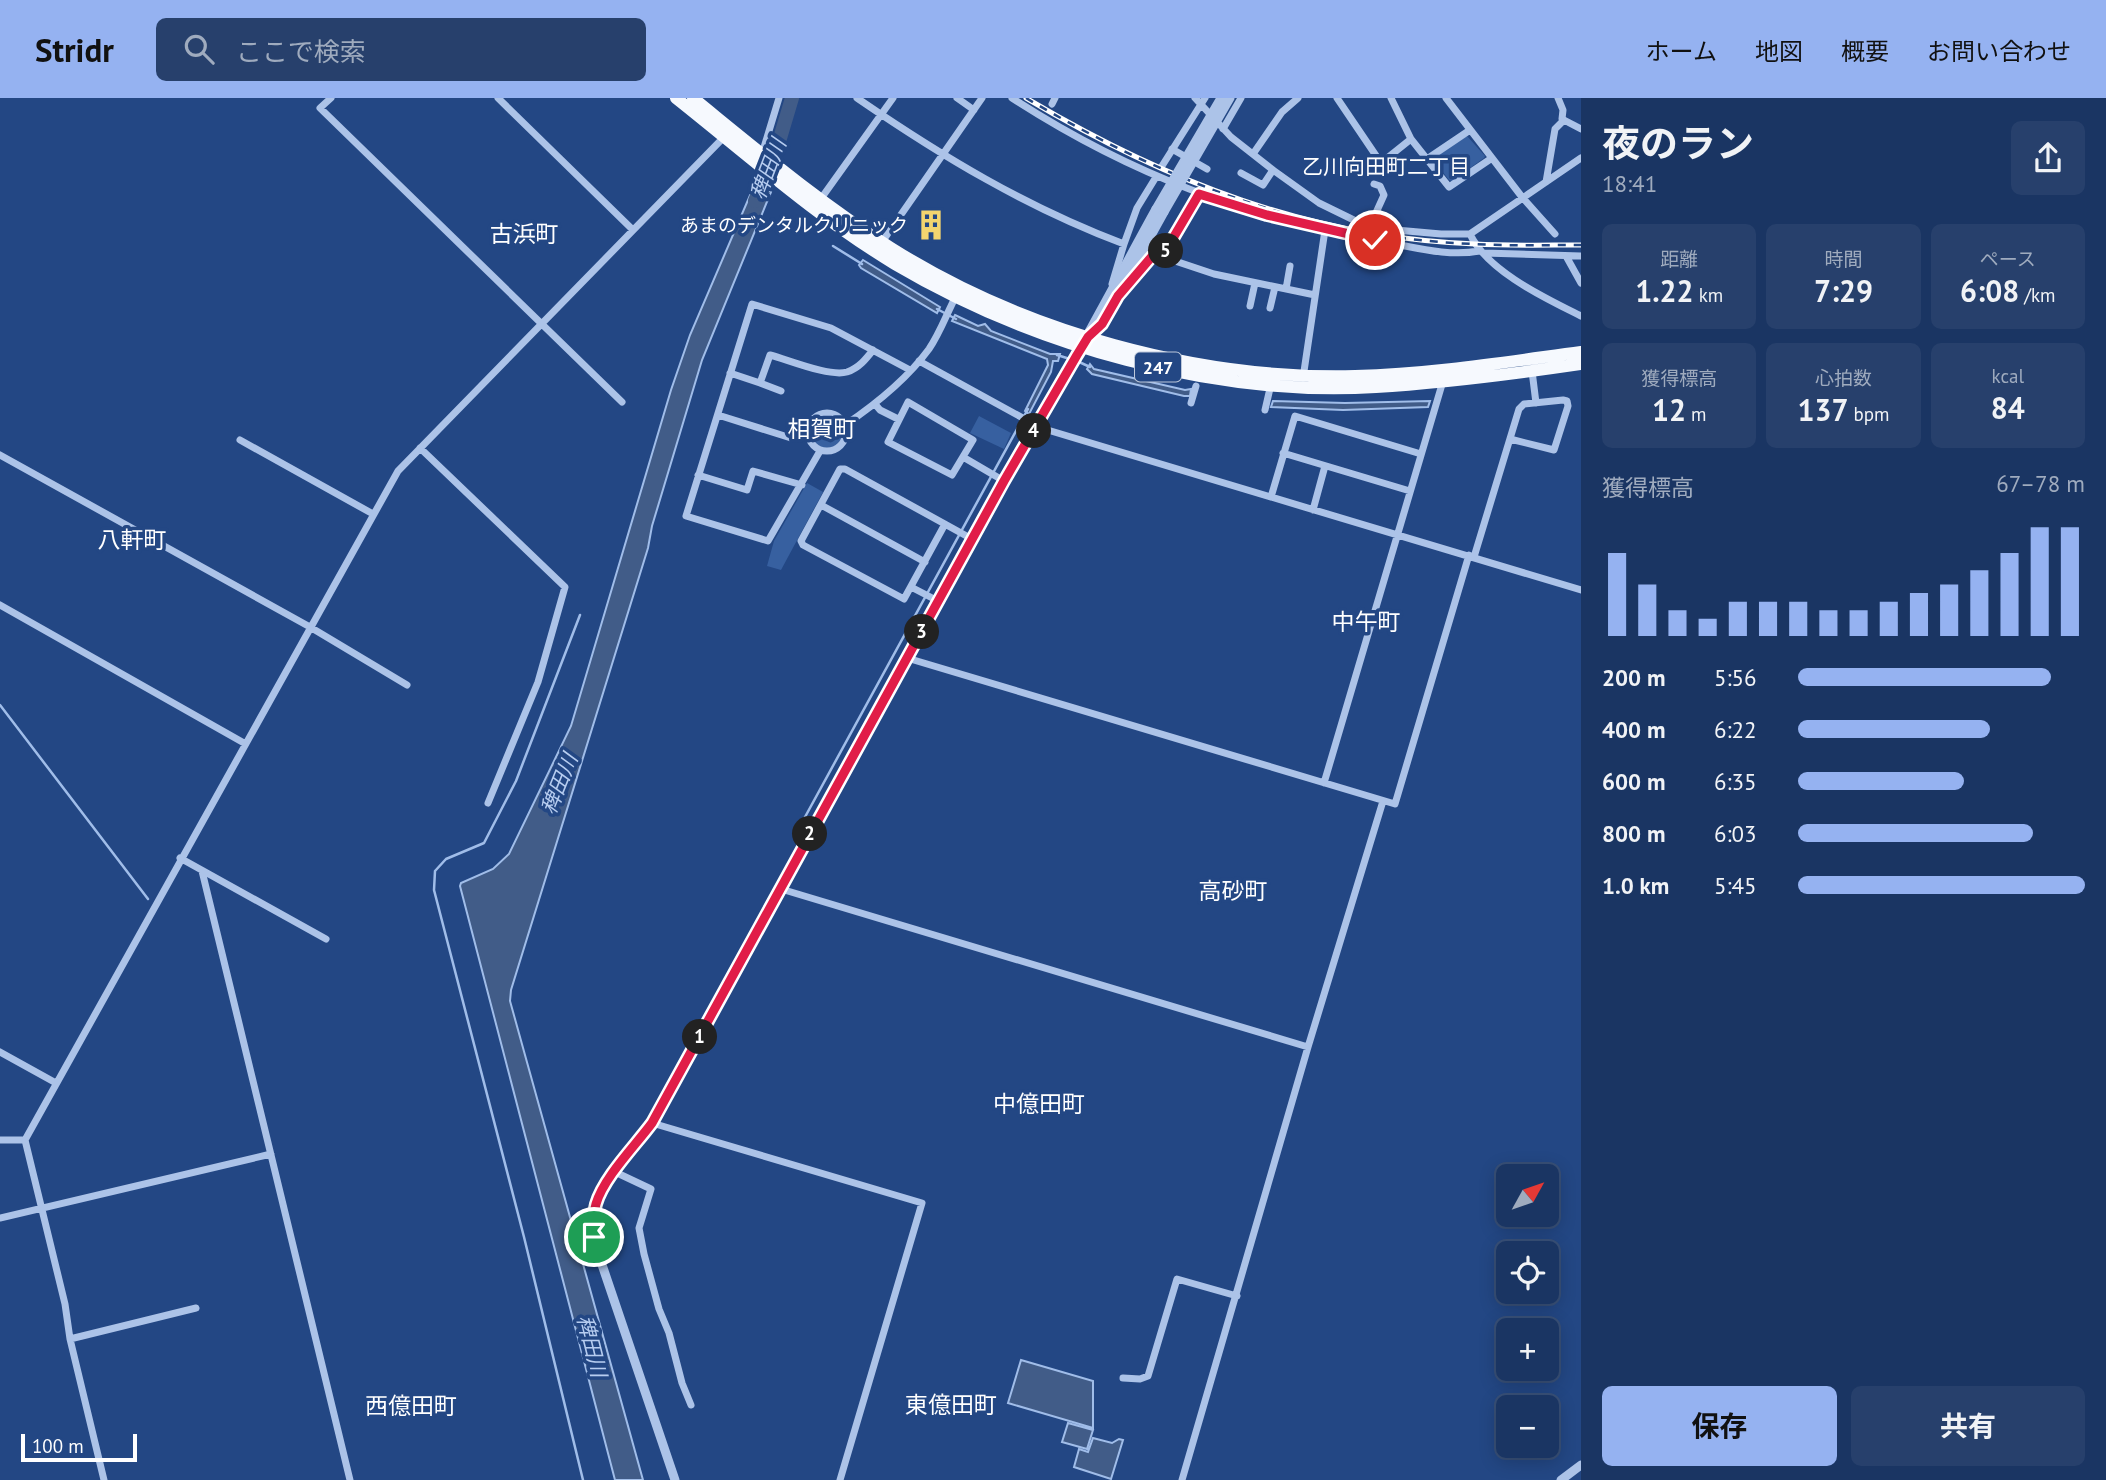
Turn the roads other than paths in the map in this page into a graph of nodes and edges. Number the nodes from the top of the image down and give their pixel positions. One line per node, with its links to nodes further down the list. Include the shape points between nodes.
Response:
1 (331, 98): 70 (street, via 320,108)
2 (498, 98): 49 (street)
3 (676, 98): 27 (highway, 247)
4 (693, 98): 27 (highway, 247)
5 (779, 98): 32 (street)
6 (858, 98): 22 (street)
7 (892, 98): 22 (street)
8 (957, 98): 21 (street)
9 (982, 98): 21 (street)
10 (1012, 98): 41 (street, via 1101,151)
11 (1195, 98): 20 (street)
12 (1221, 98): 47 (street, bridge)
13 (1230, 98): 47 (street, bridge)
14 (1241, 98): 24 (street)
15 (1298, 98): 30 (street, via 1282,112)
16 (1337, 98): 28 (street, via 1381,163)
17 (1391, 98): 28 (street)
18 (1558, 98): 23 (street)
19 (1450, 99): 26 (street)
20 (1203, 102): 24 (street); 29 (street)
21 (974, 110): 31 (street)
22 (881, 114): 31 (street); 46 (street)
23 (1564, 121): 25 (street); 42 (street, via 1555,129)
24 (1223, 128): 30 (street)
25 (1581, 129)
26 (1470, 130): 33 (street); 35 (street)
27 (728, 133): 32 (highway, 247); 49 (street)
28 (1411, 139): 35 (street)
29 (1172, 149): 36 (street); 37 (street)
30 (1253, 154): 38 (street)
31 (942, 155): 53 (street); 54 (street, via 1070,223)
32 (762, 158): 40 (highway, 247)
33 (1492, 158): 35 (street, via 1449,187); 45 (street)
34 (1581, 158): 42 (street)
35 (1427, 159)
36 (1162, 166)
37 (1207, 169)
38 (1273, 170): 39 (street, via 1263,185); 48 (street, via 1319,203)
39 (1241, 173)
40 (781, 176): 46 (highway, 247); 66 (highway, 247, via 851,235)
41 (1156, 177): 44 (street); 54 (street, via 1137,208)
42 (1546, 182): 45 (street)
43 (1374, 184): 48 (street, via 1384,195)
44 (1199, 194): 50 (street); 58 (street)
45 (1522, 197): 51 (street); 52 (street)
46 (820, 200): 53 (highway, 247)
47 (1160, 211): 64 (street)
48 (1370, 226): 51 (street)
49 (633, 230): 70 (street)
50 (1325, 230): 55 (street, via 1420,248); 65 (street)
51 (1470, 234): 55 (street)
52 (1555, 234)
53 (882, 242): 71 (highway, 247)
54 (1124, 244): 64 (street)
55 (1480, 252): 56 (street); 69 (street, via 1540,295)
56 (1566, 256): 57 (street); 61 (street)
57 (1581, 256)
58 (1162, 257): 60 (street); 64 (street, via 1154,254)
59 (1290, 266): 63 (street)
60 (1255, 283): 62 (street); 67 (street)
61 (1581, 283)
62 (1275, 287): 63 (street); 68 (street)
63 (1286, 289): 65 (street)
64 (1114, 294): 71 (street, via 1102,324)
65 (1315, 295): 81 (street)
66 (953, 302): 71 (highway, 247); 74 (street)
67 (1251, 306)
68 (1270, 308)
69 (1581, 316)
70 (542, 324): 85 (street); 97 (street)
71 (1082, 346): 80 (highway, 247); 81 (highway, 247); 92 (street)
72 (873, 350): 76 (street); 77 (street, via 831,328 752,304); 82 (street, via 856,368 834,373 770,355)
73 (1581, 352): 78 (highway, 247)
74 (919, 361): 76 (street); 92 (street)
75 (1581, 364): 79 (highway, 247)
76 (910, 370): 88 (street)
77 (730, 373): 82 (street); 90 (street)
78 (1443, 375): 79 (highway, 247); 81 (highway, 247); 100 (street)
79 (1533, 377): 87 (street)
80 (1197, 381): 83 (highway, 247); 86 (street)
81 (1303, 381): 83 (highway, 247)
82 (760, 383): 84 (street)
83 (1270, 390): 89 (street)
84 (781, 391)
85 (622, 402)
86 (1191, 403)
87 (1536, 403): 95 (street, via 1519,409); 95 (street, via 1567,401 1556,448)
88 (876, 404): 91 (street); 93 (street)
89 (1265, 410)
90 (718, 415): 94 (street, via 790,438); 104 (street)
91 (898, 419): 102 (street, via 908,402 962,433 973,440); 102 (street, via 888,442 953,475)
92 (1033, 423): 105 (street); 108 (street)
93 (845, 425): 94 (street, via 837,415 824,412 813,418); 98 (street, via 843,444 832,451)
94 (807, 433): 98 (street)
95 (1510, 439): 115 (street)
96 (240, 440): 111 (street)
97 (420, 448): 111 (street, via 398,471); 127 (street, via 565,587 538,682)
98 (820, 450): 106 (street)
99 (1283, 453): 100 (street, via 1295,416); 103 (street); 108 (street)
100 (1421, 454): 107 (street)
101 (0, 455): 121 (street)
102 (963, 457): 105 (street)
103 (1325, 466): 107 (street); 110 (street)
104 (698, 475): 106 (street, via 747,490 753,471); 106 (street, via 686,516 768,541)
105 (1001, 479): 113 (street)
106 (802, 485)
107 (1410, 491): 114 (street)
108 (1271, 497): 110 (street)
109 (821, 505): 112 (street, via 840,469 845,469); 116 (street); 117 (street, via 803,545 901,599)
110 (1313, 510): 114 (street)
111 (373, 514): 121 (street)
112 (945, 524): 113 (street); 116 (street)
113 (965, 535): 119 (street)
114 (1398, 535): 115 (street); 125 (street)
115 (1471, 556): 118 (street); 126 (street, via 1395,804)
116 (925, 562): 117 (street)
117 (911, 587): 119 (street)
118 (1581, 590)
119 (931, 597): 122 (street)
120 (0, 605): 124 (street)
121 (310, 627): 123 (street); 124 (street)
122 (907, 659): 125 (street); 130 (street)
123 (407, 685)
124 (244, 743): 128 (street)
125 (1324, 783): 126 (street)
126 (1383, 801): 132 (street)
127 (488, 803)
128 (180, 858): 129 (street); 134 (street)
129 (202, 871): 131 (street); 138 (street)
130 (780, 889): 132 (street); 135 (street)
131 (326, 939)
132 (1308, 1047): 144 (street)
133 (0, 1052): 134 (street)
134 (55, 1083): 137 (street)
135 (652, 1123): 139 (street); 153 (street, via 922,1203)
136 (0, 1139): 137 (street)
137 (24, 1140): 140 (street)
138 (271, 1154): 140 (street); 151 (street)
139 (615, 1172): 143 (street, via 596,1202); 148 (street, via 651,1189 639,1228 659,1309)
140 (40, 1207): 141 (street); 146 (street)
141 (0, 1218)
142 (588, 1238): 143 (street)
143 (596, 1247): 152 (street)
144 (1237, 1296): 147 (street, via 1177,1279 1148,1376); 154 (street)
145 (196, 1308): 146 (street)
146 (70, 1339): 150 (street)
147 (1123, 1378)
148 (691, 1405)
149 (1581, 1465): 155 (street)
150 (104, 1480)
151 (350, 1480)
152 (675, 1480)
153 (840, 1480)
154 (1182, 1480)
155 (1561, 1480)

